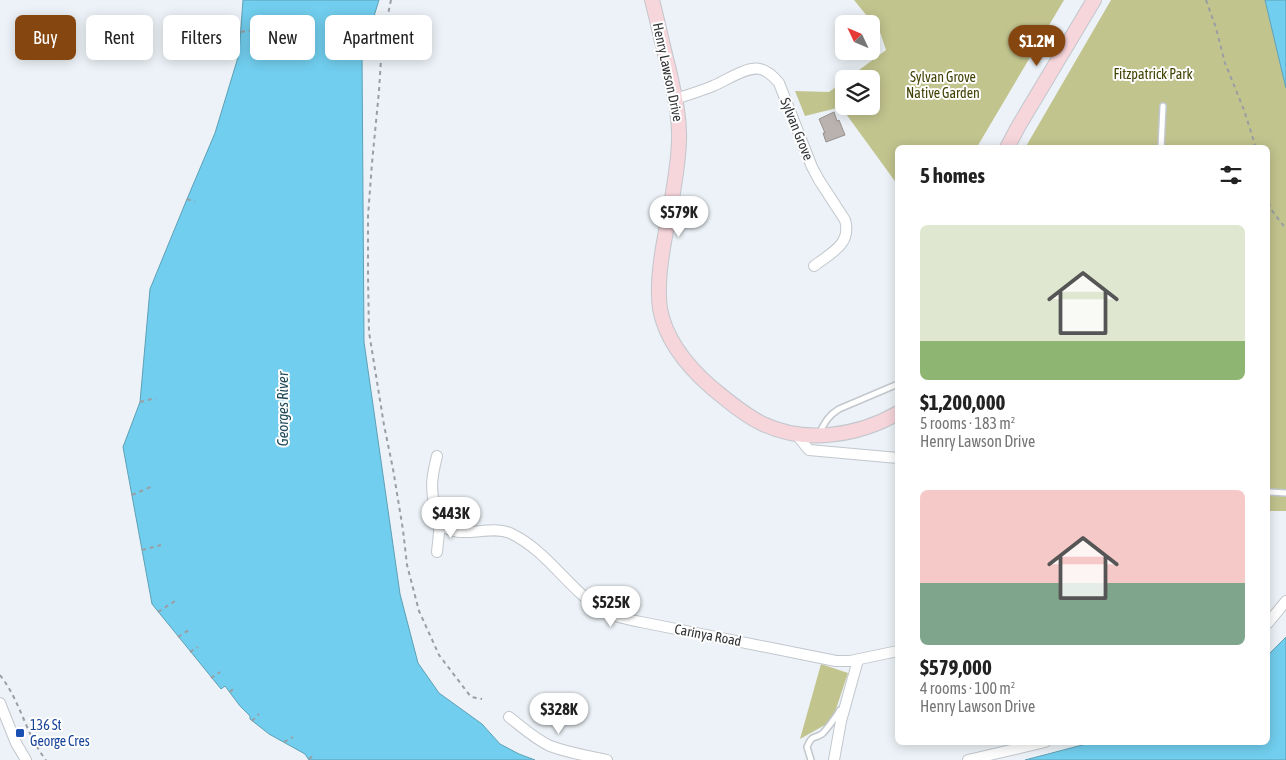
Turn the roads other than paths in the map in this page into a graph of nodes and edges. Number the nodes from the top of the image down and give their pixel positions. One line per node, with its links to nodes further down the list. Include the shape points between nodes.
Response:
1 (652, 0): 3 (main road, Henry Lawson Drive)
2 (1094, 0): 5 (main road)
3 (676, 99): 7 (street, Sylvan Grove, via 752,69 767,72 779,83 812,167 847,226 840,246); 10 (main road, Henry Lawson Drive, via 679,151 660,275 660,308 665,326 685,361 720,394 764,424)
4 (1163, 106): 6 (lane)
5 (1009, 145)
6 (1161, 145)
7 (814, 266)
8 (895, 385): 11 (lane, via 833,413)
9 (895, 414): 11 (main road, Henry Lawson Drive, via 858,429)
10 (796, 434): 11 (main road, Henry Lawson Drive); 13 (street, Henry Lawson Drive, via 809,450)
11 (819, 435)
12 (437, 456): 16 (street, via 431,489)
13 (895, 458)
14 (1270, 492): 15 (lane)
15 (1286, 493)
16 (440, 523): 17 (street); 21 (street, Carinya Road, via 455,531 500,530 510,533 536,550 589,600 612,615 836,661)
17 (437, 552)
18 (1286, 601): 19 (street)
19 (1270, 621)
20 (895, 652): 21 (street, Carinya Road)
21 (858, 660): 22 (street)
22 (848, 697): 28 (lane, via 837,716 821,734 810,740 807,747); 29 (street)
23 (0, 703): 26 (street)
24 (509, 717): 27 (street, via 549,745)
25 (1033, 745): 30 (street)
26 (26, 760)
27 (607, 760)
28 (811, 760)
29 (834, 760)
30 (968, 760)

